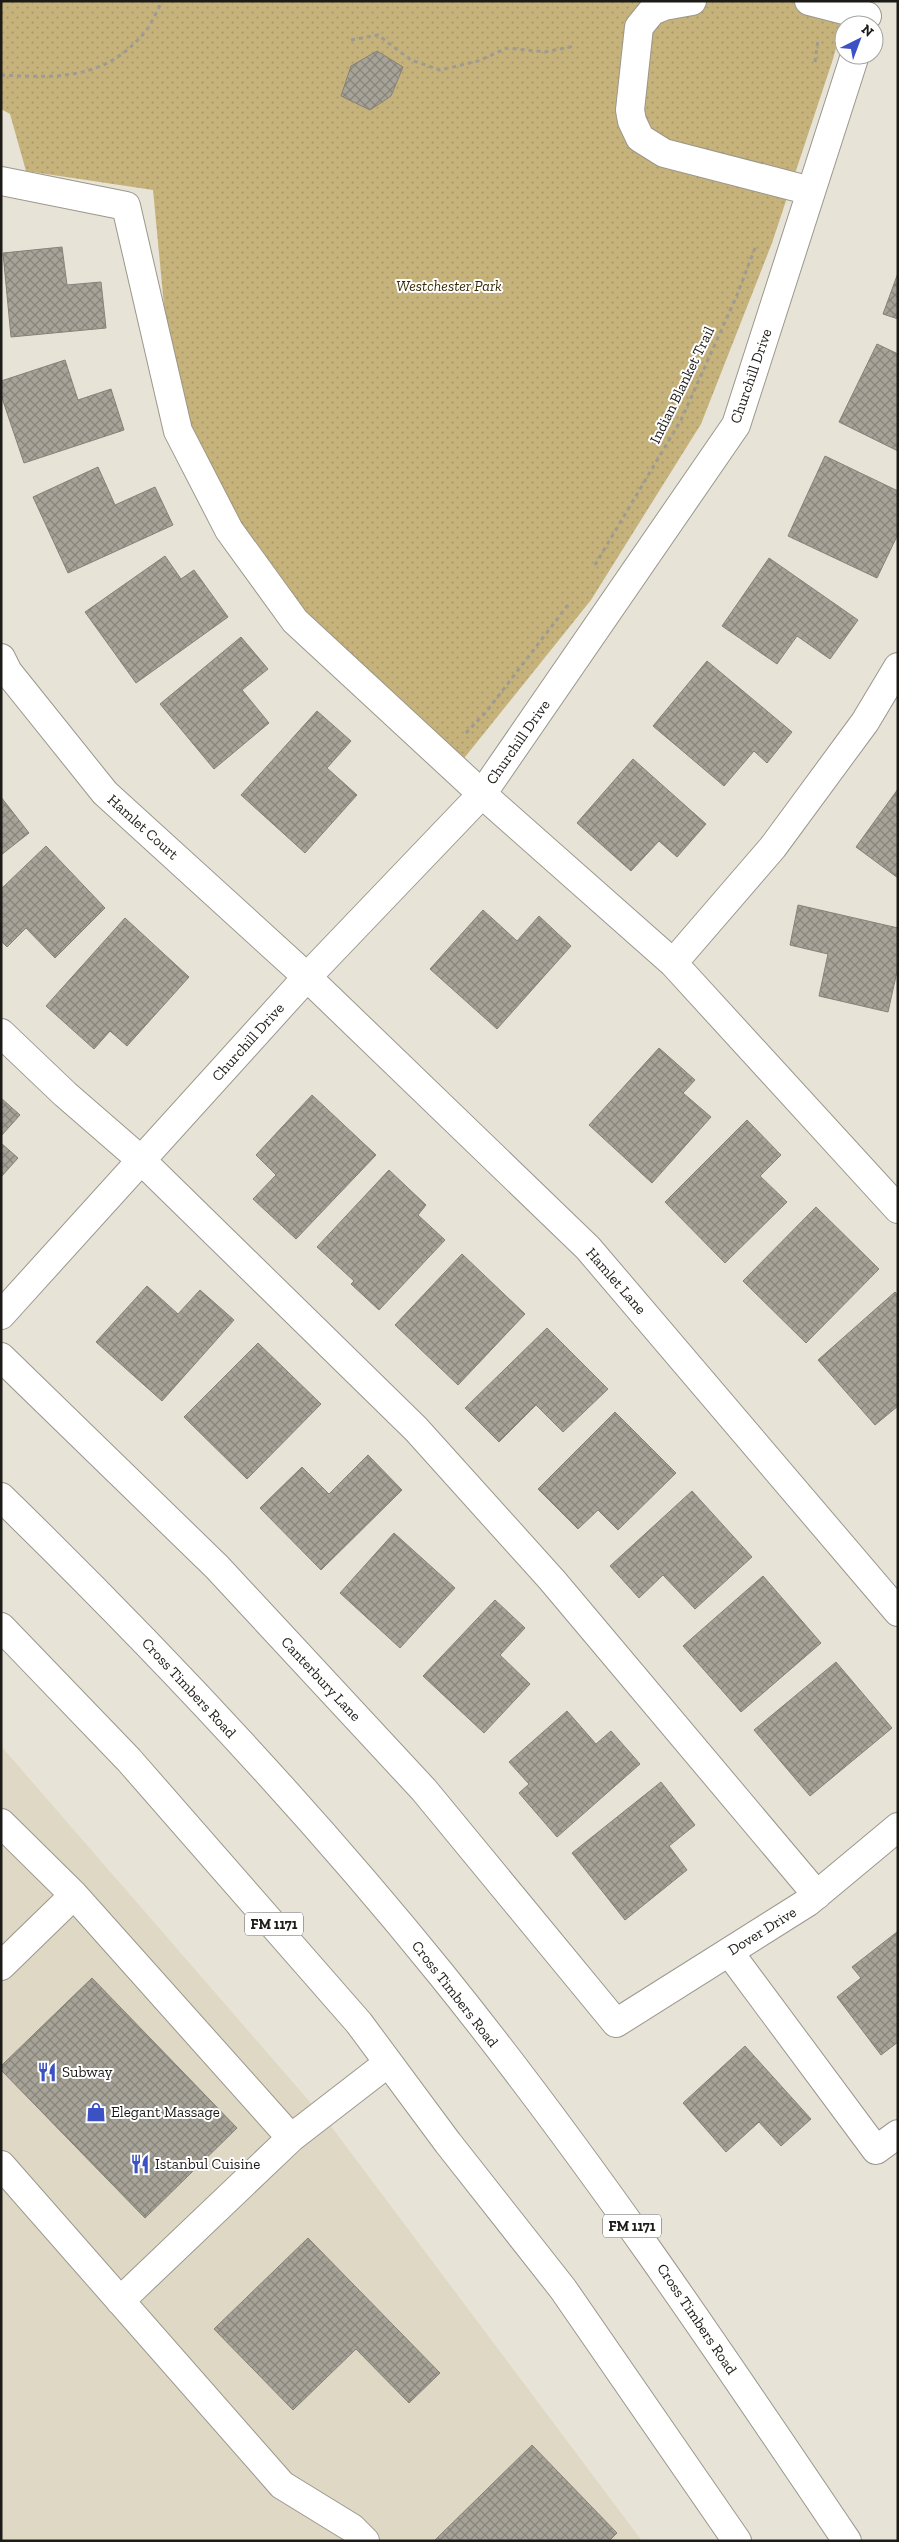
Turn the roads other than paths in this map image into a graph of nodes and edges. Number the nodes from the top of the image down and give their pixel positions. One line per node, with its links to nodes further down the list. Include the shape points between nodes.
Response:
1 (692, 1): 6 (street, via 652,11 639,27 630,110 640,138 664,153)
2 (815, 3): 3 (street)
3 (868, 14)
4 (852, 65): 6 (street, Churchill Drive)
5 (1, 181): 9 (street, via 126,206 178,431 229,530 295,621)
6 (811, 190): 9 (street, Churchill Drive, via 736,425)
7 (1, 658): 11 (street, Hamlet Court, via 8,672 105,793)
8 (898, 667): 10 (street, via 865,722 773,847)
9 (482, 794): 10 (street); 11 (street, Churchill Drive)
10 (673, 963): 14 (street)
11 (307, 977): 13 (street, Churchill Drive); 18 (street, Hamlet Lane, via 588,1248)
12 (1, 1033): 13 (street)
13 (141, 1160): 15 (street, Churchill Drive); 23 (street, via 416,1429 552,1580)
14 (898, 1209)
15 (1, 1315)
16 (1, 1357): 26 (street, Canterbury Lane, via 217,1567 424,1790)
17 (1, 1497): 34 (street, Cross Timbers Road / FM 1171, via 94,1588 223,1723 338,1851 442,1976 550,2114 659,2263)
18 (898, 1612)
19 (1, 1627): 27 (street, FM 1171, via 116,1746 219,1860 359,2023)
20 (1, 1823): 22 (street)
21 (898, 1827): 23 (street, Dover Drive)
22 (74, 1895): 25 (street); 29 (street)
23 (817, 1895): 24 (street, Dover Drive)
24 (729, 1952): 26 (street, Dover Drive); 28 (street, via 876,2150)
25 (1, 1966)
26 (616, 2023)
27 (388, 2062): 29 (street); 33 (street, FM 1171, via 563,2289)
28 (898, 2134)
29 (291, 2138): 31 (street)
30 (1, 2165): 31 (street)
31 (120, 2301): 32 (street, via 282,2485 352,2528)
32 (365, 2541)
33 (737, 2541)
34 (847, 2541)

